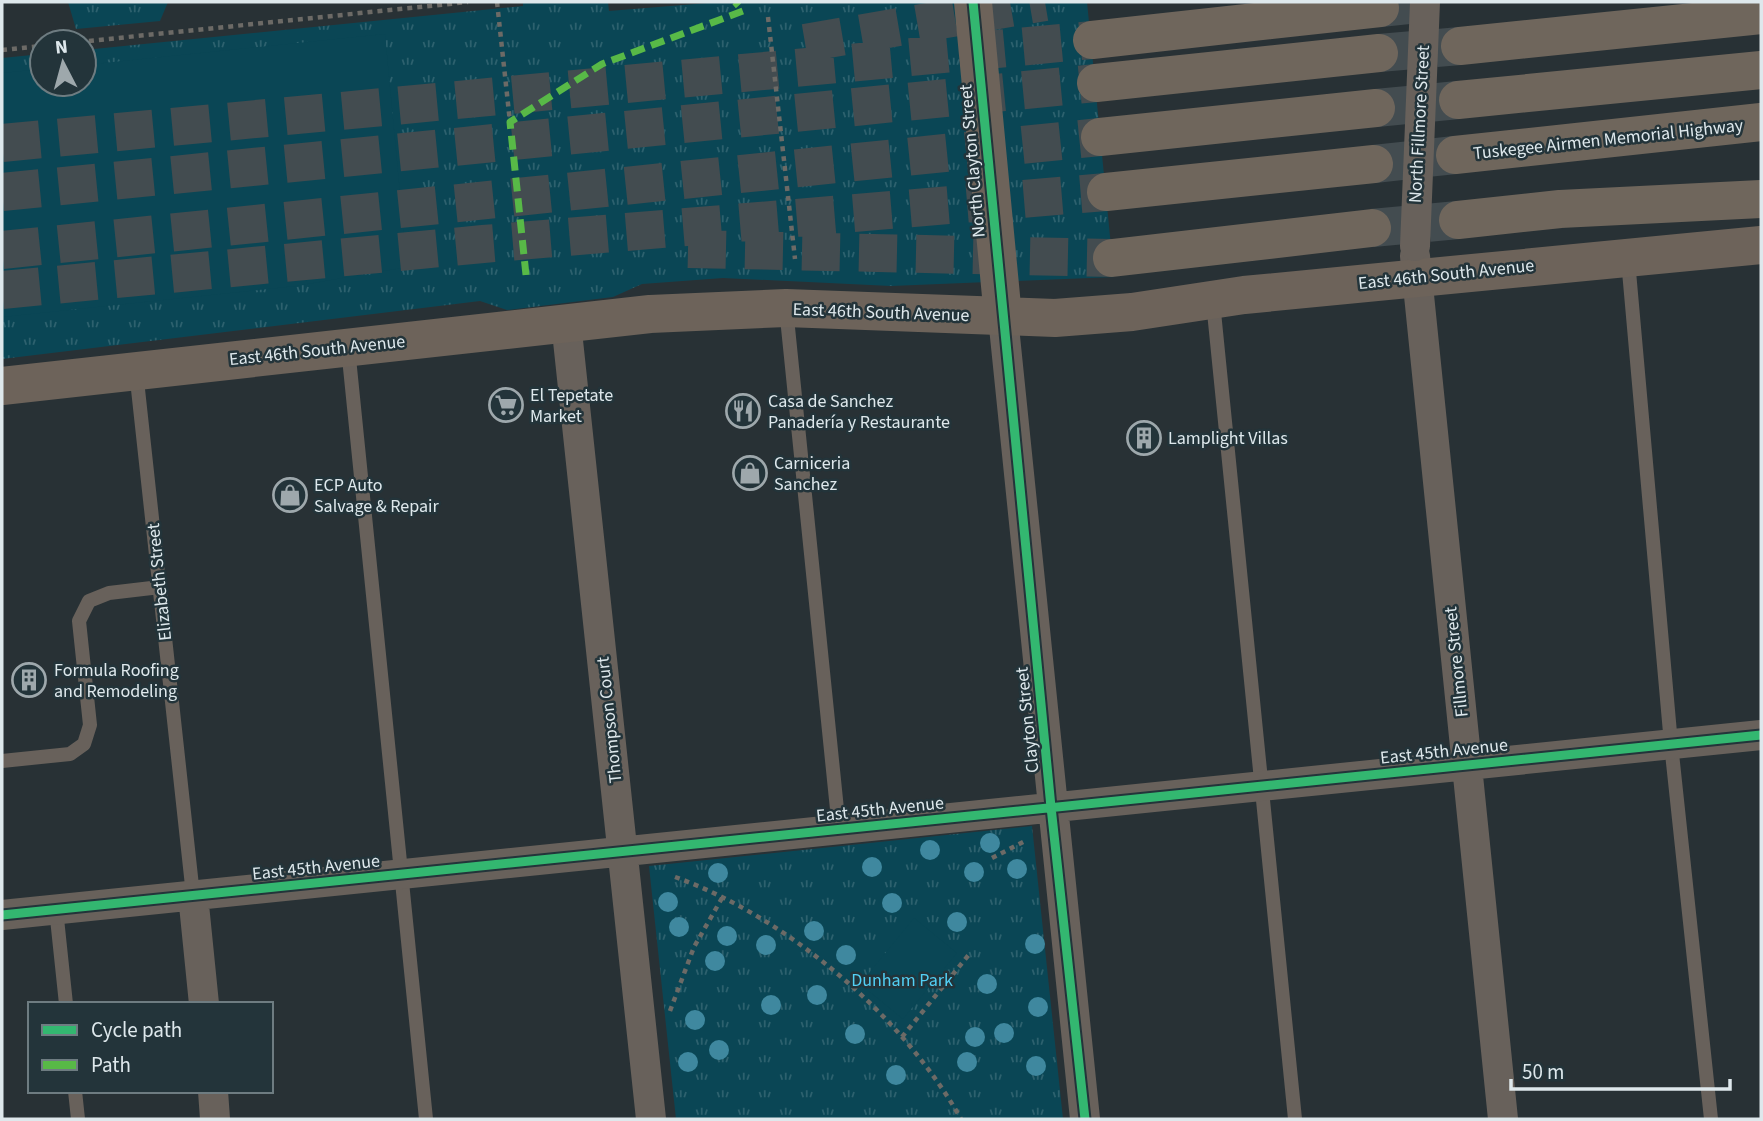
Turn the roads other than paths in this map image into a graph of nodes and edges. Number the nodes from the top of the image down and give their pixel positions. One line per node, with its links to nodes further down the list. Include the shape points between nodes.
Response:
1 (973, 2): 26 (main road, North Clayton Street)
2 (1425, 2): 23 (street, North Fillmore Street, bridge)
3 (1380, 8): 5 (highway)
4 (1761, 15): 6 (highway)
5 (1092, 40)
6 (1460, 46)
7 (1379, 53): 9 (highway)
8 (1761, 70): 10 (highway)
9 (1096, 83)
10 (1458, 100)
11 (1376, 108): 13 (highway)
12 (1761, 122): 14 (highway, Tuskegee Airmen Memorial Highway)
13 (1100, 137)
14 (1455, 155)
15 (1374, 164): 16 (highway)
16 (1106, 192)
17 (1761, 199): 18 (highway, via 1560,209)
18 (1458, 220)
19 (1372, 228): 22 (highway)
20 (1761, 245): 21 (main road, East 46th South Avenue)
21 (1628, 257): 23 (main road, East 46th South Avenue); 33 (lane)
22 (1112, 258)
23 (1416, 262): 24 (main road, East 46th South Avenue); 35 (street, Fillmore Street)
24 (1213, 299): 26 (main road, East 46th South Avenue, via 1093,316); 36 (lane)
25 (786, 308): 26 (main road, East 46th South Avenue); 27 (main road, East 46th South Avenue); 38 (lane)
26 (1003, 317): 37 (street, Clayton Street)
27 (566, 322): 28 (main road, East 46th South Avenue); 39 (street, Thompson Court)
28 (348, 348): 29 (main road, East 46th South Avenue); 40 (lane)
29 (136, 370): 30 (main road, East 46th South Avenue); 31 (lane, Elizabeth Street)
30 (2, 386)
31 (160, 587): 34 (lane, via 109,593 89,601 79,621 90,725 84,744 70,754); 41 (lane, Elizabeth Street)
32 (1761, 734): 33 (street, East 45th Avenue)
33 (1671, 744): 35 (street, East 45th Avenue); 55 (lane)
34 (2, 761)
35 (1467, 765): 36 (street, East 45th Avenue); 54 (street, Fillmore Street)
36 (1262, 786): 37 (street, East 45th Avenue); 53 (lane)
37 (1051, 807): 38 (street, East 45th Avenue); 52 (street, Clayton Street)
38 (839, 829): 39 (street, East 45th Avenue)
39 (623, 851): 40 (street, East 45th Avenue); 51 (street, Thompson Court)
40 (400, 874): 41 (street, East 45th Avenue); 50 (lane)
41 (193, 895): 42 (street, East 45th Avenue); 45 (street, Elizabeth Street)
42 (56, 909): 43 (street, East 45th Avenue); 44 (lane)
43 (2, 915)
44 (66, 1002)
45 (204, 1002)
46 (75, 1093): 48 (lane)
47 (213, 1093): 49 (street)
48 (78, 1119)
49 (215, 1119)
50 (426, 1119)
51 (651, 1119)
52 (1085, 1119)
53 (1295, 1119)
54 (1503, 1119)
55 (1711, 1119)

